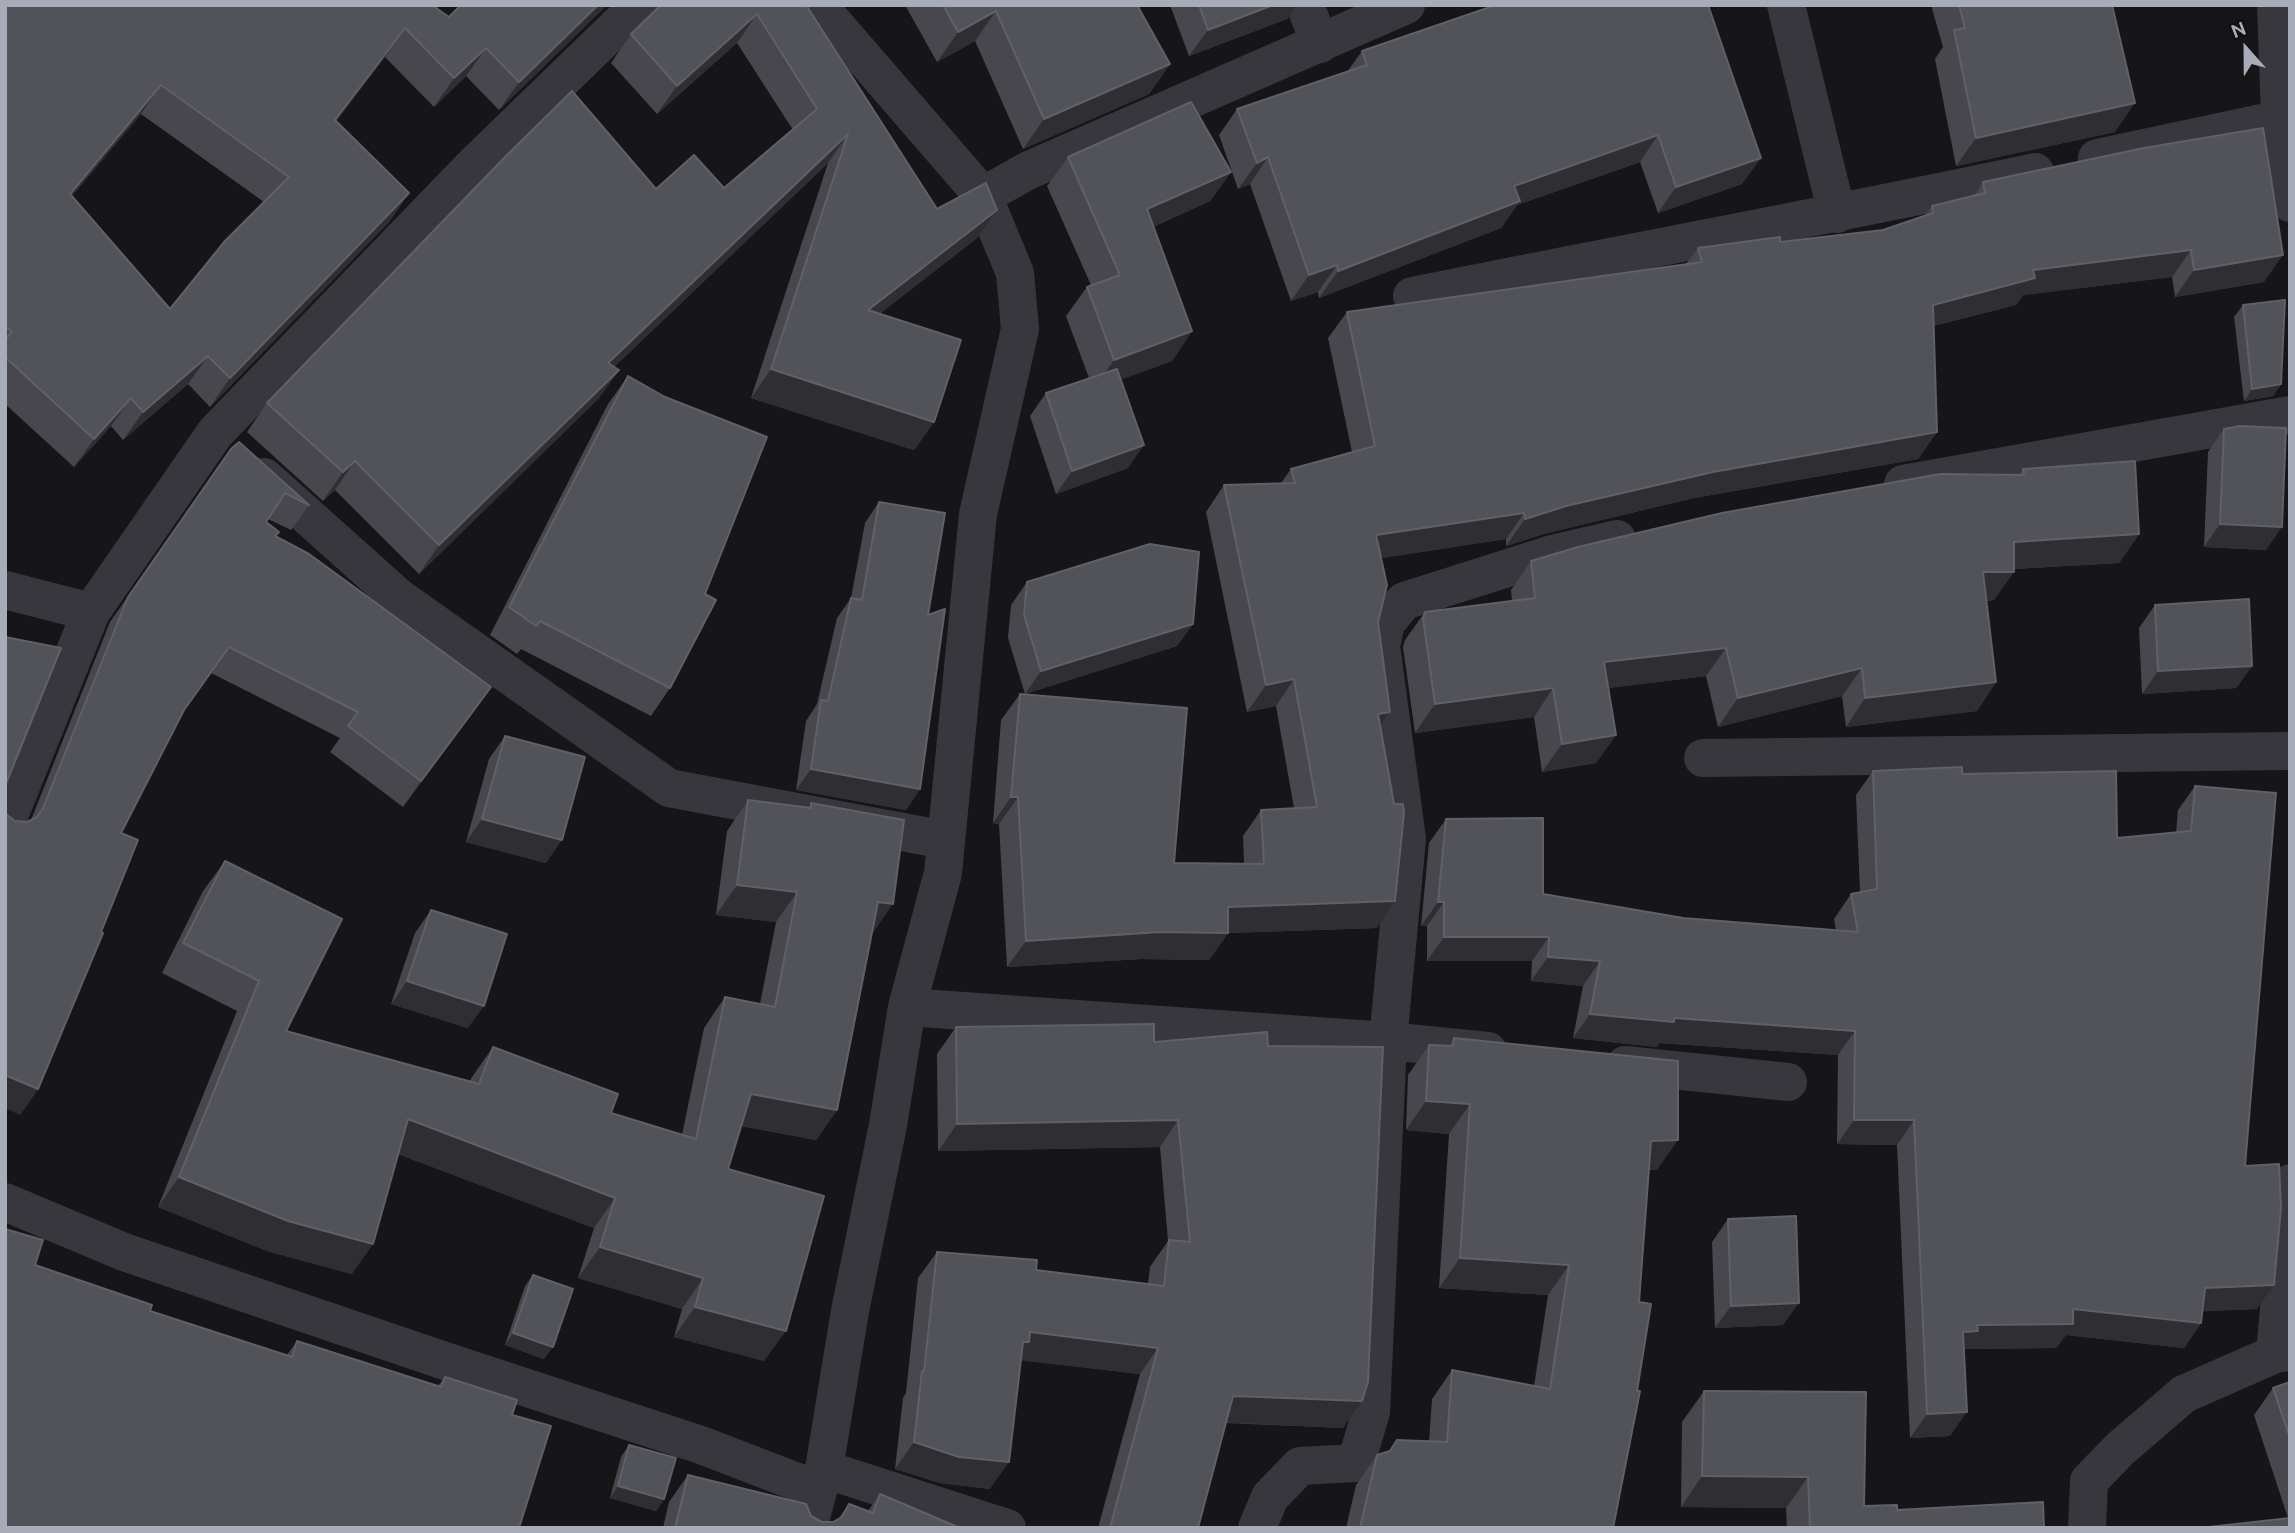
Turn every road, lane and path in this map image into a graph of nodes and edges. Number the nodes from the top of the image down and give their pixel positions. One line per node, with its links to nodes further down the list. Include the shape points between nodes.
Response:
1 (639, 5): 15 (street, via 471,168)
2 (818, 5): 10 (street)
3 (1305, 5): 7 (street)
4 (1406, 5): 7 (street)
5 (1786, 5): 12 (street)
6 (2276, 5): 8 (street)
7 (1320, 44): 10 (street, via 1027,171)
8 (2284, 51): 9 (street)
9 (2280, 119): 11 (street); 12 (street)
10 (983, 196): 23 (street, via 1016,273 1020,329 978,513)
11 (2290, 203)
12 (1837, 214): 13 (street)
13 (1412, 296)
14 (2290, 415): 16 (street)
15 (215, 433): 19 (street); 23 (street, via 398,597 669,788)
16 (1863, 491)
17 (1645, 532): 25 (street, via 1552,554 1404,601 1385,623 1381,646 1407,839)
18 (5, 590): 19 (street)
19 (91, 612): 22 (street)
20 (2290, 751): 21 (street)
21 (1703, 758)
22 (5, 825)
23 (945, 840): 24 (street, via 943,873)
24 (907, 1007): 25 (street); 32 (street)
25 (1388, 1041): 26 (street); 35 (street, via 1371,1412 1356,1463 1300,1466 1270,1497)
26 (1526, 1055)
27 (1595, 1062): 28 (street)
28 (1788, 1082)
29 (2290, 1183): 31 (street)
30 (5, 1202): 32 (street, via 124,1252 701,1445)
31 (2283, 1353): 36 (street, via 2185,1394 2120,1449 2089,1481)
32 (821, 1480): 33 (street); 34 (street)
33 (808, 1528)
34 (1007, 1528)
35 (1257, 1528)
36 (2087, 1528)

